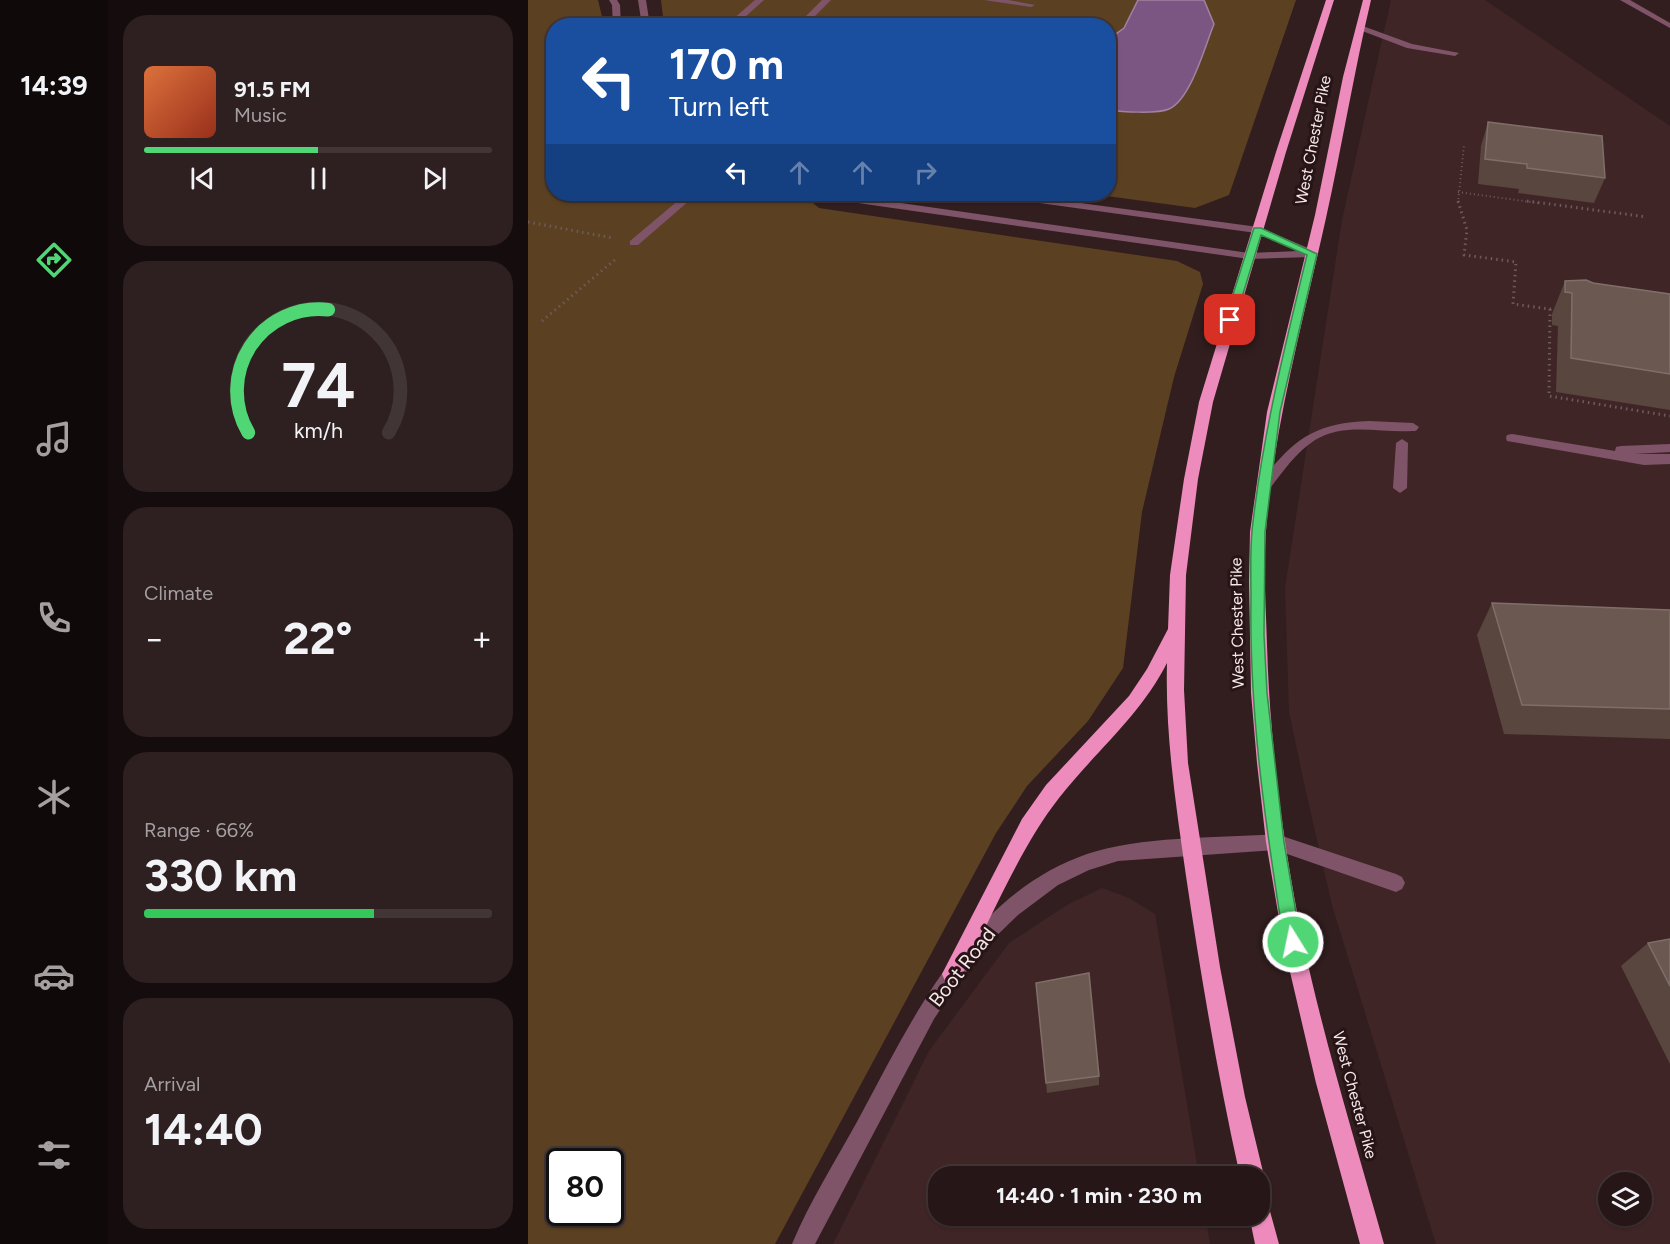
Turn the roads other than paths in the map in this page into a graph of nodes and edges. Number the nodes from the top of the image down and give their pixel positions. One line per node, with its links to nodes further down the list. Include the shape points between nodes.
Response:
1 (613, 0): 10 (street)
2 (642, 0): 11 (street)
3 (760, 0): 12 (street)
4 (827, 0): 13 (street)
5 (988, 0): 9 (street)
6 (1330, 0): 20 (highway, West Chester Pike)
7 (1367, 0): 15 (highway, West Chester Pike)
8 (1624, 0): 14 (street)
9 (1031, 5)
10 (617, 18)
11 (645, 18)
12 (739, 18)
13 (808, 18)
14 (1670, 26)
15 (1360, 27): 16 (street, via 1410,46); 22 (highway, West Chester Pike)
16 (1455, 53)
17 (684, 201): 21 (street)
18 (865, 201): 23 (street)
19 (1048, 201): 20 (street)
20 (1258, 230): 22 (street); 23 (highway, West Chester Pike)
21 (634, 243)
22 (1312, 254): 23 (street); 30 (highway, West Chester Pike, via 1274,412)
23 (1249, 256): 32 (highway, West Chester Pike, via 1198,438 1184,525)
24 (1413, 426): 30 (street, via 1358,425 1323,432 1301,443)
25 (1512, 438): 28 (street)
26 (1402, 443): 31 (street)
27 (1670, 448): 28 (street)
28 (1600, 452): 29 (street, via 1644,460)
29 (1670, 459)
30 (1263, 488): 33 (highway, West Chester Pike, via 1258,532 1257,635)
31 (1400, 488)
32 (1176, 630): 34 (highway, West Chester Pike, via 1179,763); 36 (highway, via 1135,701 1053,791 1029,825)
33 (1276, 842): 34 (street, Boot Road); 35 (street); 41 (highway, West Chester Pike, via 1293,942 1324,1072)
34 (1190, 848): 36 (street, Boot Road, via 1118,853 1052,879 980,939); 37 (highway, West Chester Pike)
35 (1396, 883)
36 (952, 974): 39 (street, Boot Road, via 927,1012)
37 (1250, 1166)
38 (1263, 1226): 40 (highway)
39 (803, 1244)
40 (1267, 1244)
41 (1372, 1244)

